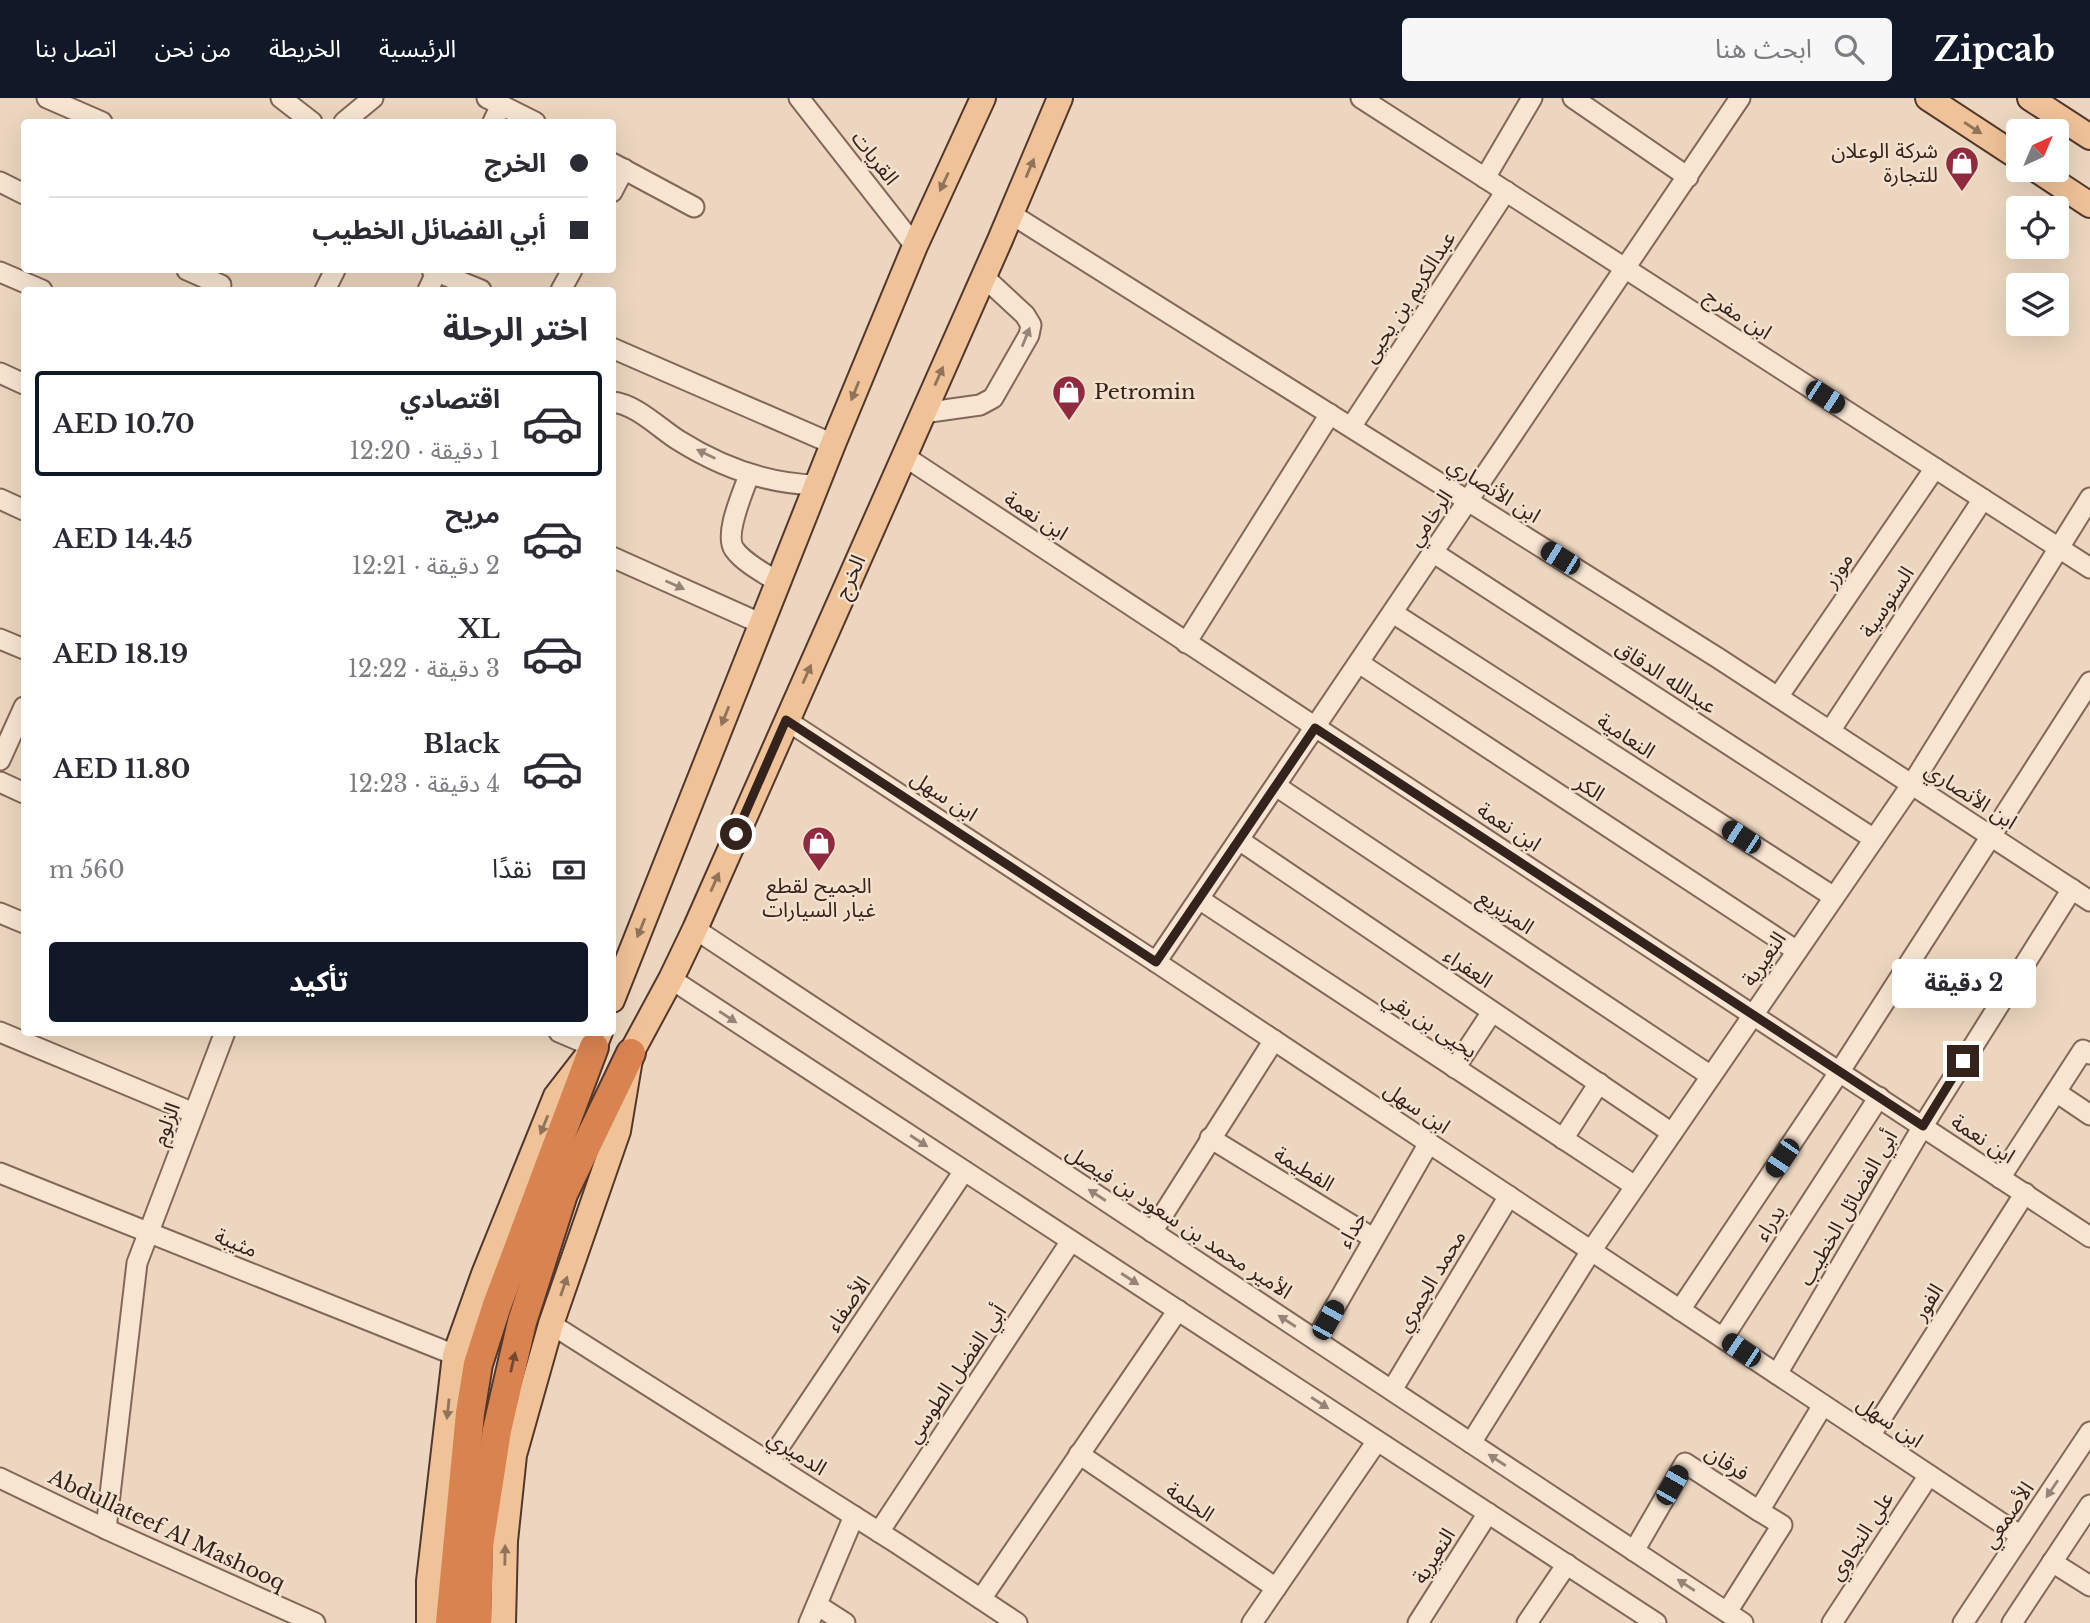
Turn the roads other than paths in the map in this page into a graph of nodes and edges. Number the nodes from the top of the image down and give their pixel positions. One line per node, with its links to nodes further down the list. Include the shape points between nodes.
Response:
1 (47, 98): 14 (street)
2 (281, 98): 15 (street)
3 (373, 98): 16 (street)
4 (799, 98): 30 (street, القريات)
5 (983, 98): 30 (main road, one-way to 30)
6 (1060, 98): 29 (main road, الخرج, one-way to 6)
7 (1361, 98): 22 (street, ابن مفرج)
8 (1532, 98): 22 (street)
9 (1573, 98): 21 (street)
10 (1740, 98): 21 (street, الرخامي)
11 (1928, 98): 19 (main road, one-way to 19)
12 (2030, 98): 18 (main road)
13 (494, 109): 17 (street)
14 (95, 119)
15 (308, 119)
16 (348, 119)
17 (526, 119)
18 (2090, 137)
19 (2006, 149)
20 (618, 166): 28 (street)
21 (1688, 177): 31 (street, الرخامي)
22 (1485, 178): 25 (street, ابن مفرج)
23 (0, 182): 26 (street)
24 (2055, 182): 27 (main road)
25 (1506, 191): 31 (street, ابن مفرج); 45 (street, عبدالكريم بن يحيى)
26 (21, 192)
27 (2090, 205)
28 (694, 207)
29 (1011, 214): 35 (main road, الخرج); 44 (street, ابن الأنصاري)
30 (915, 246): 46 (main road, one-way to 46)
31 (1627, 269): 48 (street, ابن مفرج); 54 (street, الرخامي)
32 (0, 272): 37 (street)
33 (196, 273): 36 (street)
34 (442, 273): 38 (street)
35 (984, 276): 43 (main road, الخرج, one-way to 35); 43 (street, one-way to 35, via 980,405 993,398 1029,335 1031,325 1025,315)
36 (222, 282)
37 (35, 287)
38 (474, 287)
39 (616, 350): 46 (street)
40 (0, 373): 41 (street)
41 (21, 383)
42 (616, 403): 49 (street, one-way to 42)
43 (923, 413): 47 (main road, الخرج)
44 (1330, 414): 45 (street, ابن الأنصاري); 64 (street)
45 (1350, 427): 54 (street, ابن الأنصاري)
46 (833, 444): 50 (main road)
47 (904, 456): 64 (street, ابن نعمة); 70 (main road, الخرج, one-way to 47)
48 (1935, 468): 53 (street, ابن مفرج); 68 (street, موزر)
49 (749, 475): 50 (street); 60 (street, via 731,541 743,558)
50 (817, 485): 60 (main road)
51 (2090, 498): 56 (street, النعيرية)
52 (0, 499): 55 (street)
53 (1983, 499): 56 (street, ابن مفرج); 72 (street, السنوسية)
54 (1469, 501): 57 (street, الرخامي); 68 (street, ابن الأنصاري)
55 (21, 509)
56 (2059, 548): 59 (street, ابن مفرج); 75 (street, النعيرية)
57 (1434, 553): 61 (street, الرخامي); 80 (street, عبدالله الدقاق)
58 (616, 559): 62 (street, one-way to 62)
59 (2090, 568)
60 (778, 582): 62 (main road)
61 (1393, 613): 66 (street, الرخامي); 82 (street, النعامية)
62 (762, 624): 90 (main road, one-way to 90)
63 (0, 639): 65 (street)
64 (1186, 643): 71 (street, ابن نعمة)
65 (21, 648)
66 (1359, 663): 71 (street, الرخامي); 87 (street, الكر)
67 (2090, 682): 78 (street)
68 (1778, 697): 72 (street, ابن الأنصاري)
69 (21, 714): 73 (street)
70 (786, 720): 86 (main road, الخرج, one-way to 70); 88 (street, ابن سهل)
71 (1315, 728): 76 (street, الرخامي); 92 (street, ابن نعمة)
72 (1830, 731): 75 (street, ابن الأنصاري)
73 (0, 760)
74 (0, 782): 77 (street)
75 (1912, 784): 78 (street, ابن الأنصاري); 80 (street, النعيرية)
76 (1276, 786): 79 (street, الرخامي); 102 (street, المزيريع)
77 (21, 792)
78 (1991, 836): 81 (street, ابن الأنصاري); 101 (street)
79 (1239, 839): 83 (street, الرخامي); 91 (street, العفراء)
80 (1874, 839): 82 (street, النعيرية)
81 (2084, 893): 108 (street, أبي الفضائل الخطيب)
82 (1834, 897): 87 (street, النعيرية)
83 (1199, 899): 88 (street, الرخامي); 100 (street, يحيى بن بقي)
84 (0, 913): 85 (street)
85 (21, 922)
86 (695, 929): 89 (main road, الخرج); 120 (street, الأمير محمد بن سعود بن فيصل, one-way to 86)
87 (1797, 951): 92 (street, النعيرية)
88 (1156, 962): 97 (street, ابن سهل)
89 (671, 979): 98 (main road, الخرج); 113 (street, one-way to 113)
90 (616, 990)
91 (1492, 1012): 100 (street); 103 (street, العفراء)
92 (1754, 1014): 101 (street, ابن نعمة); 102 (street, النعيرية)
93 (0, 1032): 106 (street)
94 (223, 1036): 106 (street, الزلوم)
95 (578, 1036): 96 (street)
96 (597, 1040): 117 (highway); 131 (main road, one-way to 131, via 556,1096)
97 (1274, 1040): 110 (street); 112 (street, ابن سهل)
98 (631, 1053): 117 (highway); 128 (main road, الخرج, one-way to 98, via 618,1131)
99 (2090, 1054): 104 (street, via 2083,1050)
100 (1455, 1068): 111 (street, يحيى بن بقي)
101 (1840, 1071): 105 (street, ابن نعمة); 127 (street)
102 (1711, 1076): 109 (street, النعيرية)
103 (1599, 1083): 109 (street, العفراء); 111 (street)
104 (2056, 1092): 107 (street); 115 (street)
105 (1879, 1097): 108 (street, ابن نعمة); 129 (street, بدراء)
106 (194, 1113): 121 (street, الزلوم)
107 (2090, 1115)
108 (1923, 1126): 115 (street, ابن نعمة); 132 (street, أبي الفضائل الخطيب)
109 (1672, 1133): 116 (street, النعيرية)
110 (1210, 1138): 120 (street); 123 (street, الفطيمة)
111 (1563, 1139): 116 (street, يحيى بن بقي)
112 (1429, 1143): 119 (street, ابن سهل); 123 (street, حداء)
113 (964, 1171): 124 (street); 140 (street, الأصفاء)
114 (0, 1173): 121 (street, مثيبة)
115 (2000, 1178): 118 (street, ابن نعمة)
116 (1635, 1186): 125 (street, النعيرية)
117 (553, 1189): 160 (highway, via 497,1305 478,1364); 161 (highway, one-way to 117, via 479,1546 497,1430)
118 (2025, 1193): 122 (street, ابن نعمة); 136 (street, الفور)
119 (1509, 1196): 125 (street, ابن سهل); 133 (street, محمد الجمري)
120 (1152, 1232): 130 (street, الأمير محمد بن سعود بن فيصل, one-way to 120)
121 (149, 1233): 131 (street, مثيبة); 147 (street, الزلوم, via 137,1263)
122 (2090, 1237)
123 (1373, 1238): 130 (street, حداء)
124 (1071, 1241): 126 (street, one-way to 126); 148 (street, أبي الفضل الطوسي)
125 (1591, 1251): 127 (street, ابن سهل); 138 (street, النعيرية)
126 (1178, 1310): 137 (street, one-way to 137); 139 (street)
127 (1680, 1310): 129 (street, ابن سهل)
128 (551, 1324): 140 (street, الدميري); 162 (main road, الخرج, one-way to 128, via 514,1455)
129 (1723, 1338): 132 (street, ابن سهل)
130 (1316, 1340): 133 (street, الأمير محمد بن سعود بن فيصل)
131 (454, 1355): 159 (main road, one-way to 159, via 429,1581)
132 (1777, 1374): 134 (street, ابن سهل)
133 (1392, 1390): 138 (street, الأمير محمد بن سعود بن فيصل)
134 (1823, 1405): 136 (street, ابن سهل); 144 (street, فرقان)
135 (2090, 1432): 149 (street, الأصمعي, one-way to 149)
136 (1870, 1436): 141 (street, ابن سهل)
137 (1377, 1441): 145 (street); 154 (street)
138 (1471, 1443): 150 (street, الأمير محمد بن سعود بن فيصل, one-way to 138)
139 (1079, 1454): 154 (street, الحلمة); 155 (street)
140 (769, 1462): 146 (street, الدميري)
141 (1928, 1475): 149 (street, ابن سهل); 169 (street, علي النجاوي)
142 (0, 1478): 147 (street, Abdullateef Al Mashooq)
143 (2090, 1505): 151 (street)
144 (1759, 1511): 150 (street, فرقان, via 1685,1463); 157 (street, فرقان, via 1782,1525)
145 (1488, 1513): 152 (street); 166 (street, النعيرية)
146 (854, 1516): 148 (street, الدميري); 156 (street)
147 (106, 1529): 158 (street, Abdullateef Al Mashooq)
148 (878, 1532): 155 (street, الدميري)
149 (2021, 1536): 170 (street, الأصمعي)
150 (1634, 1551): 157 (street, الأمير محمد بن سعود بن فيصل, one-way to 150)
151 (2052, 1562): 153 (street); 171 (street)
152 (1567, 1564): 167 (street); 168 (street)
153 (2090, 1586)
154 (1276, 1588): 165 (street)
155 (981, 1599): 164 (street, الدميري)
156 (813, 1614): 163 (street)
157 (1735, 1618)
158 (315, 1623)
159 (429, 1623)
160 (450, 1623)
161 (477, 1623)
162 (503, 1623)
163 (845, 1623)
164 (1017, 1623)
165 (1252, 1623)
166 (1418, 1623)
167 (1527, 1623)
168 (1656, 1623)
169 (1832, 1623)
170 (1963, 1623)
171 (2012, 1623)

